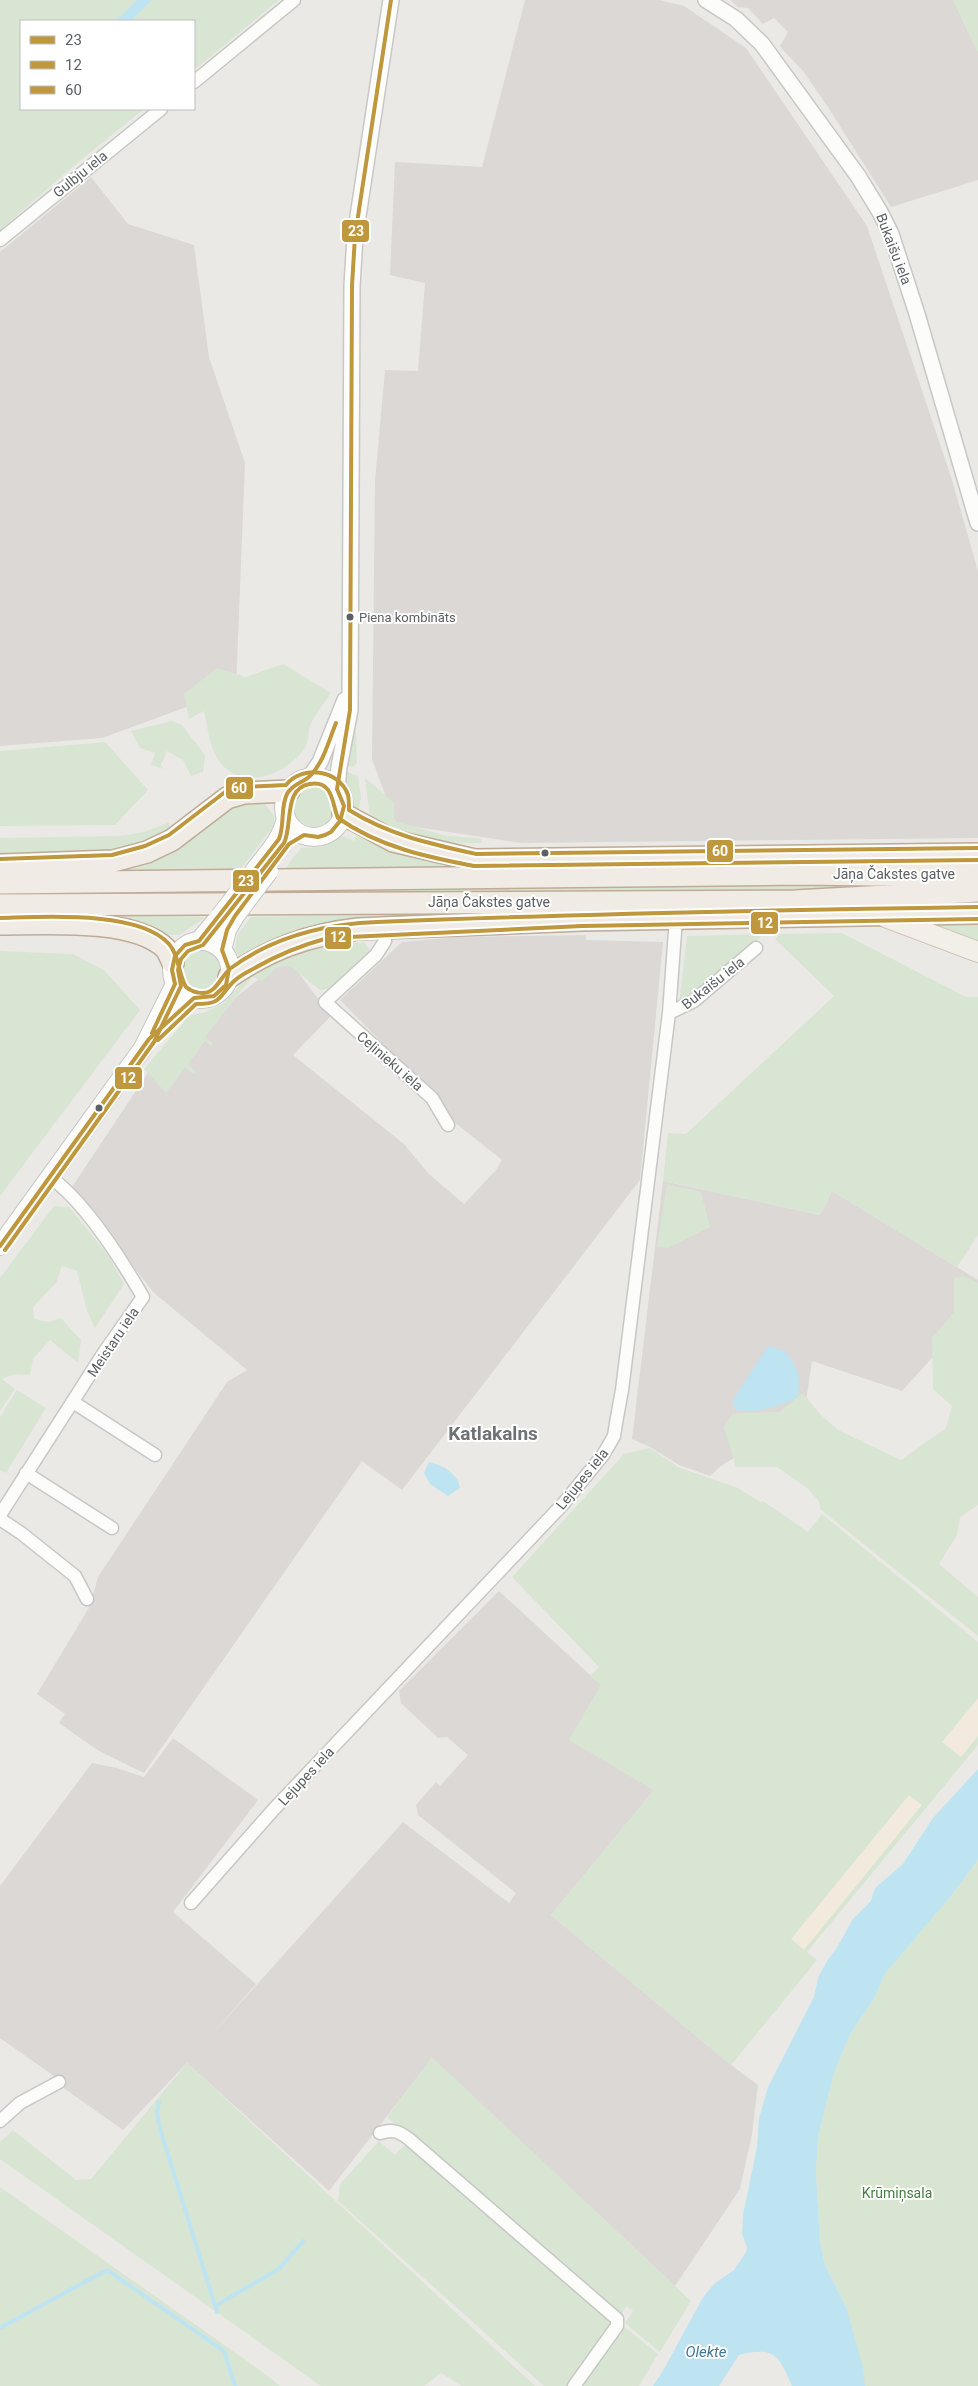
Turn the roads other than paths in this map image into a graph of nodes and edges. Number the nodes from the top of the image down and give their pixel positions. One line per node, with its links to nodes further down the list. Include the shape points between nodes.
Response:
1 (294, 0): 4 (street)
2 (391, 0): 8 (street, via 355,236)
3 (706, 0): 7 (street, Bukaišu iela, via 736,19 762,44 858,176 880,212 891,234 917,314)
4 (195, 81)
5 (160, 110): 6 (street, Gulbju iela)
6 (0, 240)
7 (978, 523)
8 (348, 692): 9 (street, via 320,762); 10 (street, via 350,710)
9 (309, 778): 10 (main road, via 325,780); 11 (main road)
10 (337, 789): 12 (main road, via 342,797)
11 (289, 791): 13 (main road, via 285,800); 16 (highway, via 244,793 227,798 172,840 147,852 113,861)
12 (343, 814): 14 (main road, via 336,827 325,835); 15 (highway, via 393,841 475,860)
13 (286, 817): 14 (main road); 17 (main road, via 284,830)
14 (304, 836): 17 (main road, via 289,844)
15 (978, 854)
16 (0, 865)
17 (261, 871): 23 (main road, bridge)
18 (978, 872): 19 (highway, Jāņa Čakstes gatve)
19 (0, 883)
20 (978, 891): 21 (highway, Jāņa Čakstes gatve, via 795,901)
21 (0, 905)
22 (978, 913): 24 (highway)
23 (228, 916): 28 (main road); 30 (main road)
24 (884, 916): 25 (highway); 31 (main road)
25 (676, 918): 27 (highway); 35 (street, Lejupes iela)
26 (0, 924): 32 (highway, via 72,924 129,931 158,943 168,951)
27 (384, 928): 33 (highway, via 327,932 301,939 248,964); 37 (street, Ceļinieku iela, via 385,941 376,955 325,1002 432,1098)
28 (199, 941): 30 (main road, via 208,941); 32 (main road, via 185,945 175,956)
29 (756, 948): 35 (street, Bukaišu iela, via 694,1001)
30 (222, 950): 33 (main road, via 228,958)
31 (978, 952)
32 (174, 974): 34 (main road, via 180,990); 36 (main road)
33 (229, 978): 34 (main road, via 218,993 207,998)
34 (194, 998): 36 (main road)
35 (669, 1014): 47 (street, Lejupes iela, via 622,1390 610,1444 563,1504 274,1809)
36 (149, 1039): 38 (main road)
37 (448, 1125)
38 (50, 1177): 39 (main road); 40 (street, Meistaru iela, via 65,1188 80,1206 143,1297)
39 (0, 1246)
40 (73, 1402): 41 (street); 42 (street, Meistaru iela)
41 (155, 1455)
42 (26, 1473): 43 (street, Meistaru iela); 45 (street)
43 (0, 1515)
44 (0, 1519): 46 (street, via 75,1576)
45 (112, 1528)
46 (87, 1599)
47 (192, 1903)
48 (59, 2082): 49 (street, via 20,2103)
49 (0, 2121)
50 (380, 2133): 51 (street, via 398,2131 409,2139 617,2319 617,2326)
51 (574, 2386)

